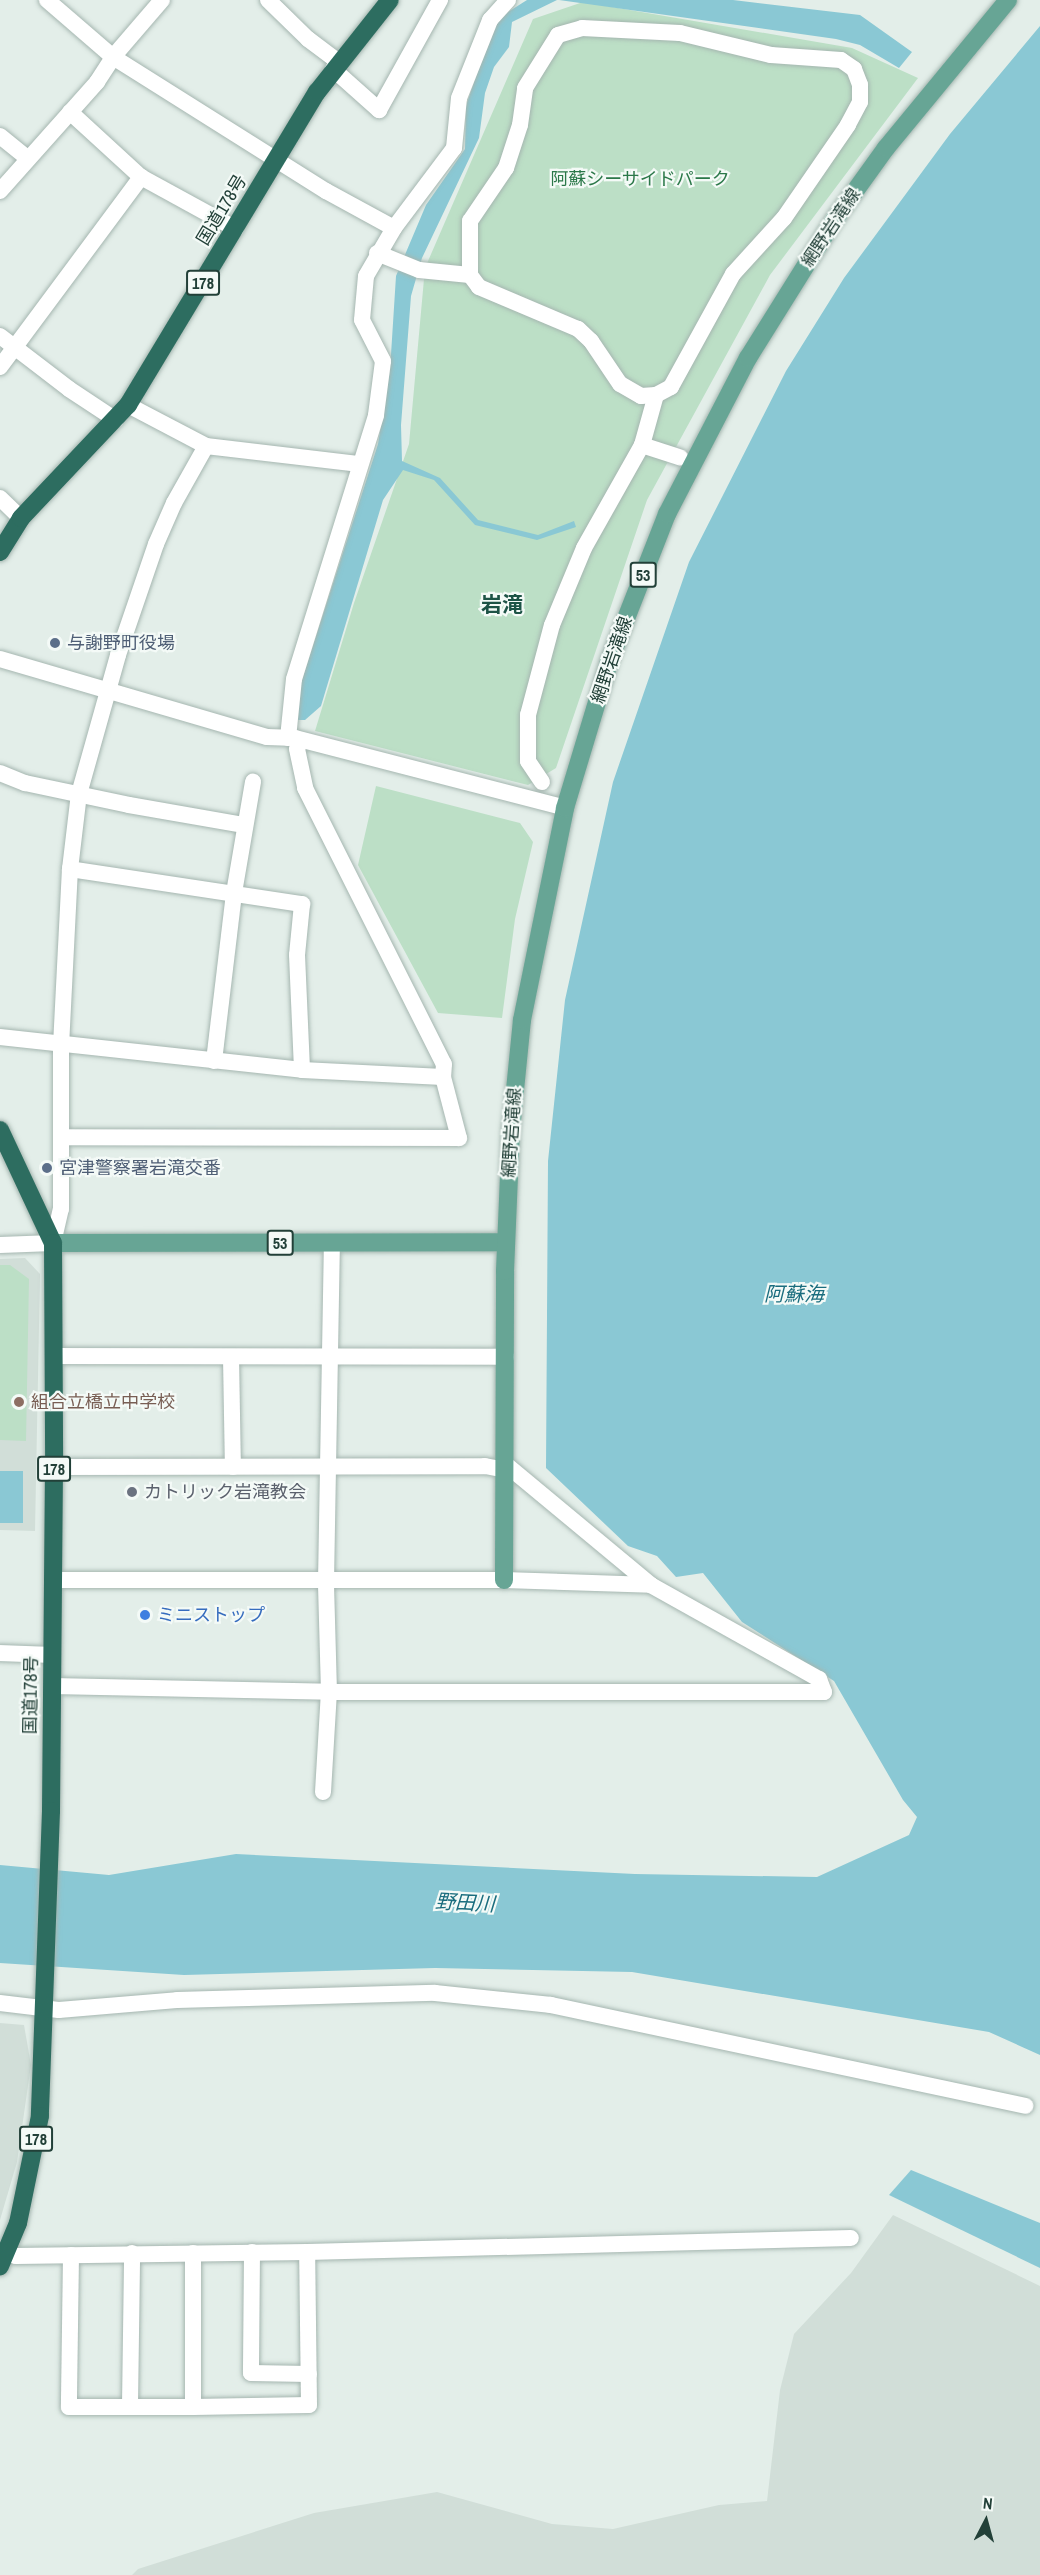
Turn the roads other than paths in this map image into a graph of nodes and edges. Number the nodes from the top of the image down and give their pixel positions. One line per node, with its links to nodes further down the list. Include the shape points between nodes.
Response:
1 (47, 0): 8 (street)
2 (162, 0): 8 (street)
3 (268, 0): 9 (street)
4 (390, 0): 9 (highway, 国道178号 / 178)
5 (440, 0): 9 (street, via 379,110)
6 (508, 0): 16 (street, via 490,20 459,98 454,148)
7 (1008, 0): 39 (main road, 網野岩滝線 / 53, via 886,148 748,358 663,524 609,662)
8 (113, 57): 10 (street); 13 (street)
9 (336, 65): 13 (highway, 国道178号 / 178)
10 (70, 112): 12 (street); 14 (street)
11 (0, 136): 12 (street)
12 (28, 159): 15 (street)
13 (277, 159): 16 (street); 17 (highway, 国道178号 / 178)
14 (141, 177): 17 (street); 21 (street)
15 (0, 191)
16 (394, 228): 18 (street)
17 (236, 230): 24 (highway, 国道178号 / 178)
18 (377, 253): 19 (street, via 419,270); 28 (street, via 366,276 362,320 383,361 376,415)
19 (470, 275): 23 (street, via 479,287 578,329 591,340 620,384 641,396); 23 (street, via 470,221 506,168 520,125 525,88 558,35 582,28 680,33 771,55 841,60 854,69 860,85 860,102 848,125 784,218 733,274 671,387)
20 (0, 336): 21 (street)
21 (15, 349): 22 (street); 24 (street)
22 (0, 367)
23 (656, 395): 25 (street)
24 (122, 412): 26 (street); 30 (highway, 国道178号 / 178)
25 (642, 445): 27 (street); 37 (street, via 584,548 552,625 528,715 528,760)
26 (206, 446): 28 (street); 33 (street, via 156,544)
27 (680, 457)
28 (360, 464): 34 (street, via 294,679)
29 (0, 498): 30 (street)
30 (21, 518): 31 (highway, 国道178号 / 178)
31 (0, 552)
32 (0, 658): 33 (street)
33 (108, 689): 34 (street, via 267,737); 38 (street)
34 (294, 739): 39 (street); 47 (street, via 305,788 444,1064)
35 (0, 773): 38 (street, via 25,783)
36 (253, 782): 40 (street)
37 (542, 782)
38 (79, 794): 40 (street); 41 (street)
39 (565, 808): 50 (main road, 網野岩滝線 / 53, via 522,1020)
40 (244, 825): 42 (street)
41 (70, 869): 42 (street); 44 (street)
42 (234, 893): 45 (street); 46 (street, via 302,904 297,955)
43 (0, 1037): 44 (street)
44 (61, 1046): 45 (street); 49 (street)
45 (214, 1061): 46 (street)
46 (302, 1070): 47 (street)
47 (443, 1077): 49 (street, via 459,1138)
48 (0, 1130): 51 (highway, 国道178号 / 178)
49 (61, 1137): 51 (street, via 61,1209)
50 (506, 1242): 52 (main road, 53); 57 (main road, 網野岩滝線 / 53)
51 (53, 1243): 52 (main road, 53); 53 (street); 54 (highway, 国道178号 / 178)
52 (332, 1243): 56 (street)
53 (0, 1245)
54 (53, 1356): 55 (street); 58 (highway, 国道178号 / 178)
55 (231, 1357): 56 (street); 59 (street)
56 (331, 1357): 57 (street); 60 (street)
57 (506, 1357): 61 (main road, 網野岩滝線 / 53)
58 (54, 1467): 59 (street); 62 (highway, 国道178号 / 178)
59 (232, 1467): 60 (street)
60 (329, 1467): 61 (street); 64 (street)
61 (506, 1467): 63 (main road, 網野岩滝線 / 53); 65 (street)
62 (54, 1580): 64 (street); 67 (highway, 国道178号 / 178)
63 (504, 1580): 64 (street); 65 (street)
64 (326, 1582): 69 (street)
65 (651, 1585): 69 (street, via 819,1679 824,1692)
66 (0, 1653): 67 (street)
67 (52, 1655): 68 (highway, 国道178号 / 178)
68 (52, 1686): 69 (street); 72 (highway, 国道178号 / 178)
69 (329, 1692): 70 (street)
70 (323, 1792)
71 (0, 2003): 72 (street)
72 (46, 2007): 73 (street, via 59,2010 177,2000 435,1993 551,2005); 80 (highway, 国道178号 / 178, via 38,2127 23,2201)
73 (1025, 2106)
74 (851, 2238): 76 (street)
75 (252, 2252): 76 (street); 78 (street); 81 (street, via 251,2373)
76 (307, 2252): 81 (street)
77 (132, 2253): 78 (street); 79 (street); 82 (street)
78 (193, 2253): 83 (street)
79 (71, 2255): 80 (street, via 16,2256); 82 (street, via 69,2407)
80 (4, 2260)
81 (309, 2374): 83 (street, via 309,2405)
82 (130, 2405): 83 (street)
83 (193, 2407)

